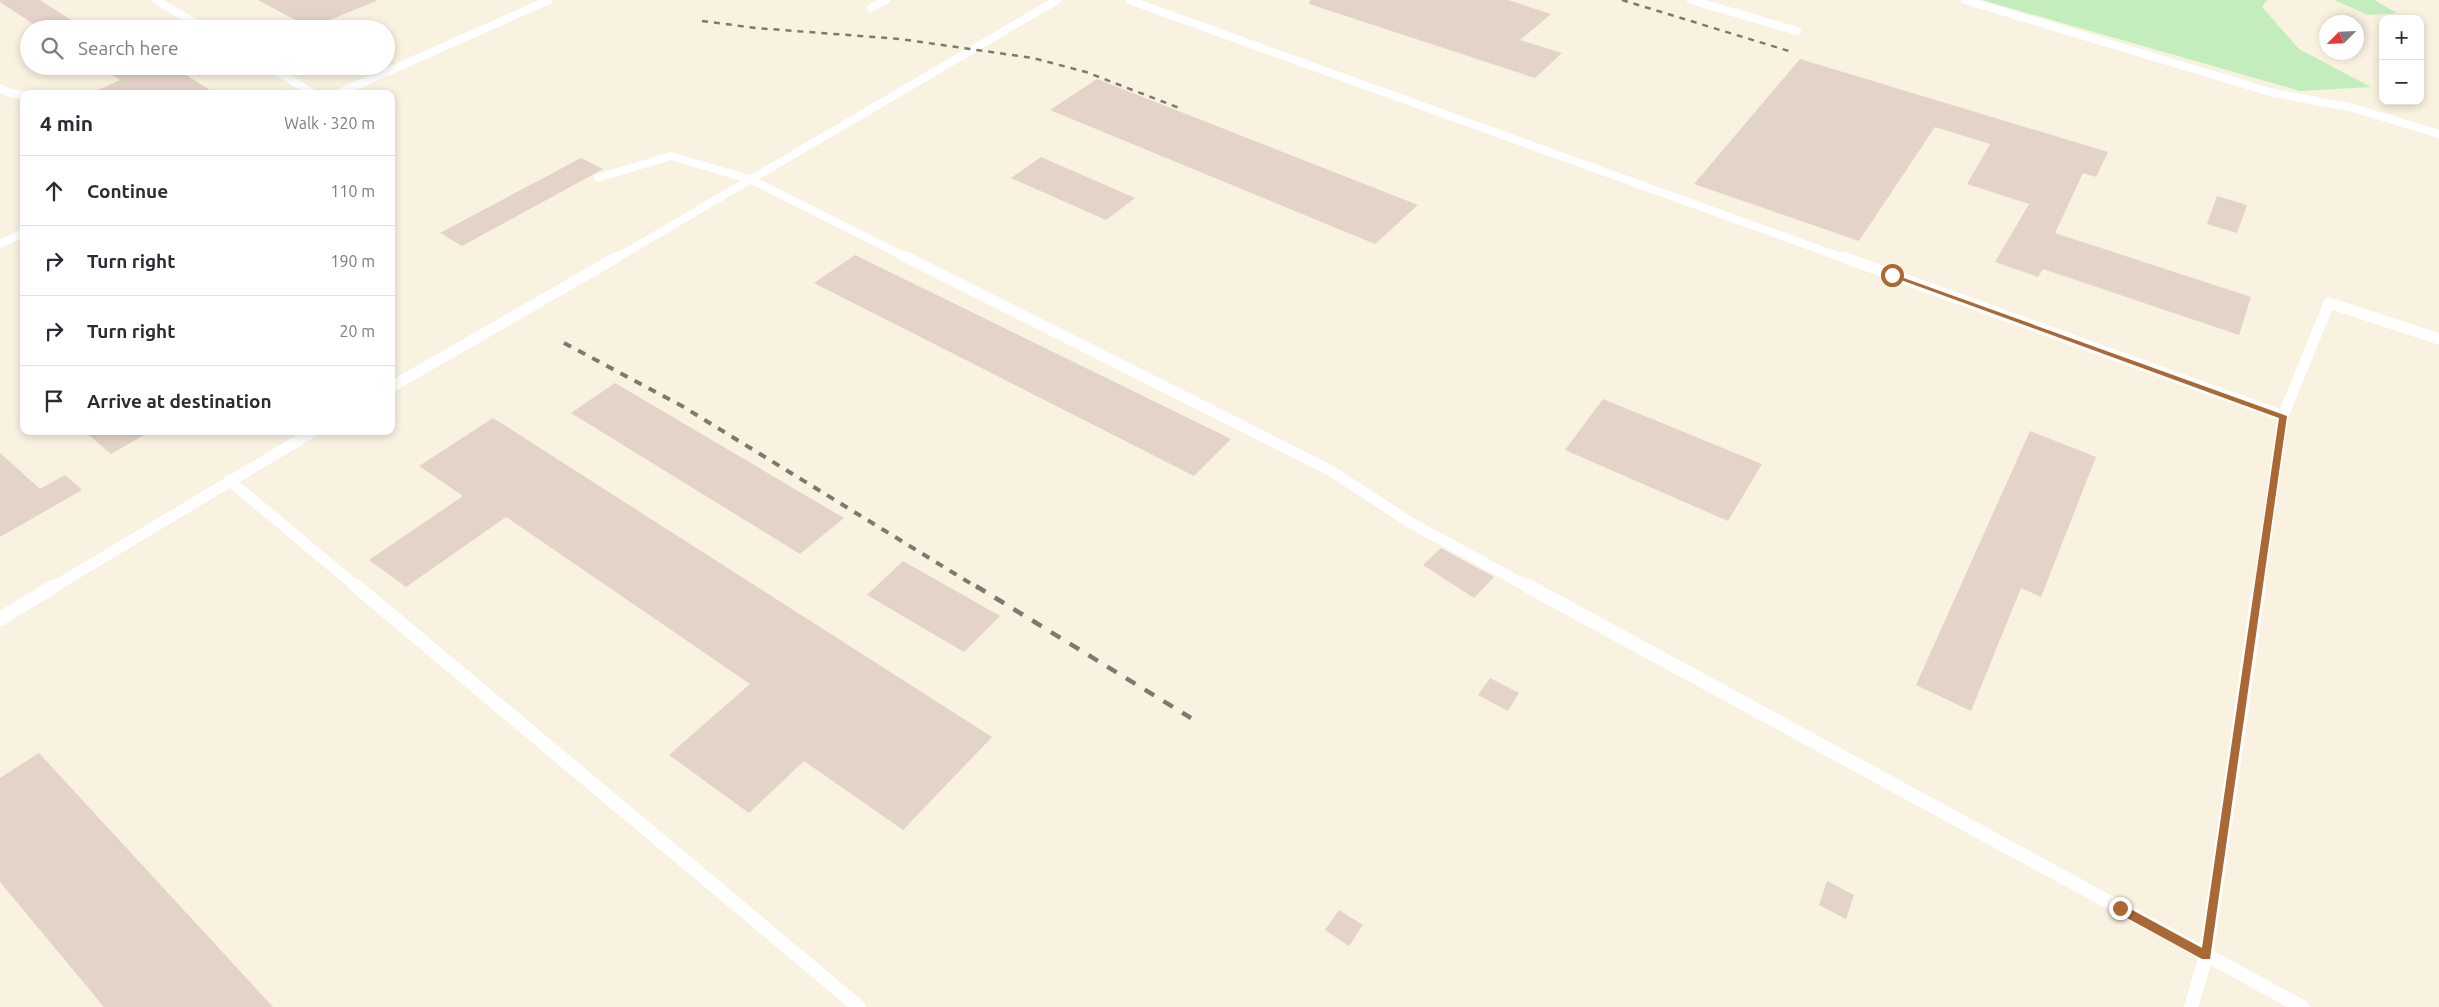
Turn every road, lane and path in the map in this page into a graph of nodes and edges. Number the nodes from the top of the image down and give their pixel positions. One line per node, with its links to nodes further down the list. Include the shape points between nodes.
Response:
1 (156, 0): 9 (lane)
2 (549, 0): 11 (lane)
3 (886, 0): 8 (lane)
4 (1057, 0): 20 (lane)
5 (1129, 0): 25 (lane)
6 (1691, 0): 10 (lane)
7 (1965, 0): 18 (lane, via 2270,92 2353,108)
8 (871, 8)
9 (189, 20)
10 (1797, 31)
11 (395, 68)
12 (283, 75): 15 (lane)
13 (380, 75): 16 (lane)
14 (0, 88): 17 (lane)
15 (307, 90)
16 (346, 90)
17 (20, 94)
18 (2439, 134)
19 (598, 178): 20 (lane, via 671,156)
20 (752, 180): 24 (lane); 29 (lane, via 1328,469 1411,523)
21 (20, 236): 22 (lane)
22 (0, 244)
23 (2439, 339): 25 (lane, via 2329,303)
24 (395, 382)
25 (2283, 416): 29 (lane)
26 (307, 435): 27 (lane)
27 (229, 480): 28 (lane); 30 (lane)
28 (0, 619)
29 (2206, 956): 31 (lane); 32 (lane)
30 (859, 1007)
31 (2191, 1007)
32 (2302, 1007)

